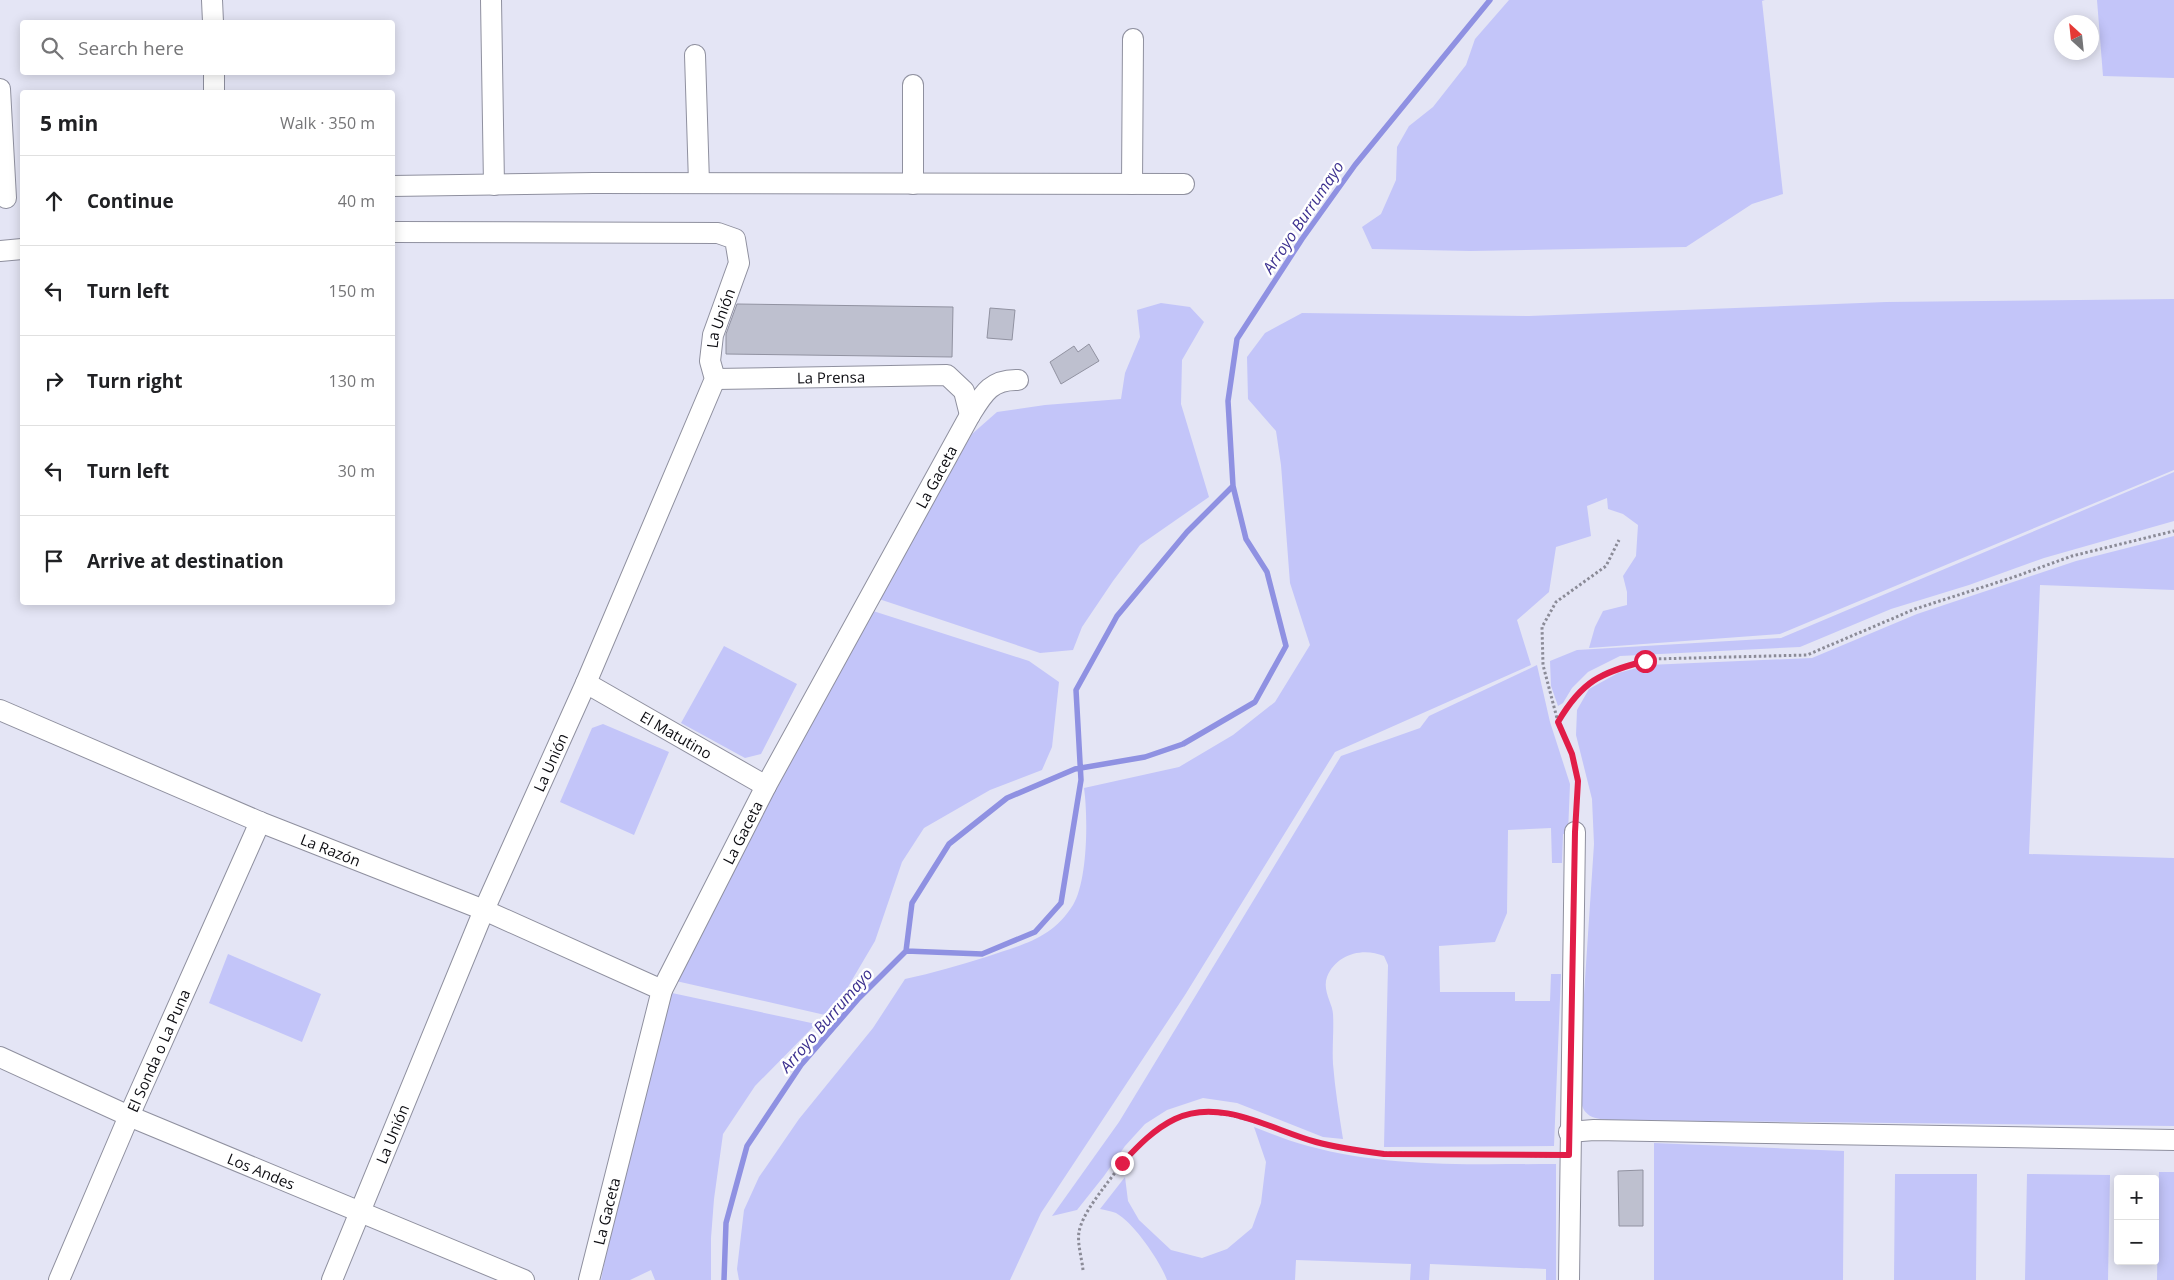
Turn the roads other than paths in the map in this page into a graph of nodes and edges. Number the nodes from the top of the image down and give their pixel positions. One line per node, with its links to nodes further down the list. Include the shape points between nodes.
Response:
1 (212, 0): 3 (street)
2 (491, 0): 14 (street)
3 (213, 20)
4 (1133, 39): 12 (street)
5 (696, 55): 10 (street)
6 (214, 75): 9 (street)
7 (913, 86): 11 (street)
8 (0, 89): 16 (street)
9 (214, 90)
10 (699, 183): 11 (street); 14 (street)
11 (912, 184): 12 (street)
12 (1132, 184): 13 (street)
13 (1184, 184)
14 (494, 185): 15 (street)
15 (395, 186)
16 (10, 198)
17 (395, 232): 20 (street, La Unión, via 718,233 735,239 739,262 713,335 710,361)
18 (20, 249): 19 (street)
19 (0, 251)
20 (715, 379): 22 (street, La Prensa, via 947,375 964,391); 23 (street, La Unión)
21 (1018, 380): 22 (street, La Gaceta, via 998,382 986,392)
22 (970, 415): 25 (street, La Gaceta)
23 (586, 683): 25 (street, El Matutino); 28 (street, La Unión)
24 (0, 710): 26 (street, La Razón)
25 (766, 786): 29 (street, La Gaceta)
26 (260, 822): 28 (street, La Razón); 31 (street, El Sonda o La Puna)
27 (1575, 832): 32 (street)
28 (484, 910): 29 (street, La Razón); 34 (street, La Unión)
29 (662, 990): 38 (street, La Gaceta)
30 (0, 1058): 31 (street, Los Andes)
31 (129, 1116): 34 (street, Los Andes); 35 (street, El Sonda o La Puna)
32 (1569, 1132): 33 (street); 39 (street)
33 (2174, 1140)
34 (360, 1213): 36 (street, La Unión); 37 (street, Los Andes)
35 (59, 1280)
36 (332, 1280)
37 (524, 1280)
38 (589, 1280)
39 (1568, 1280)

